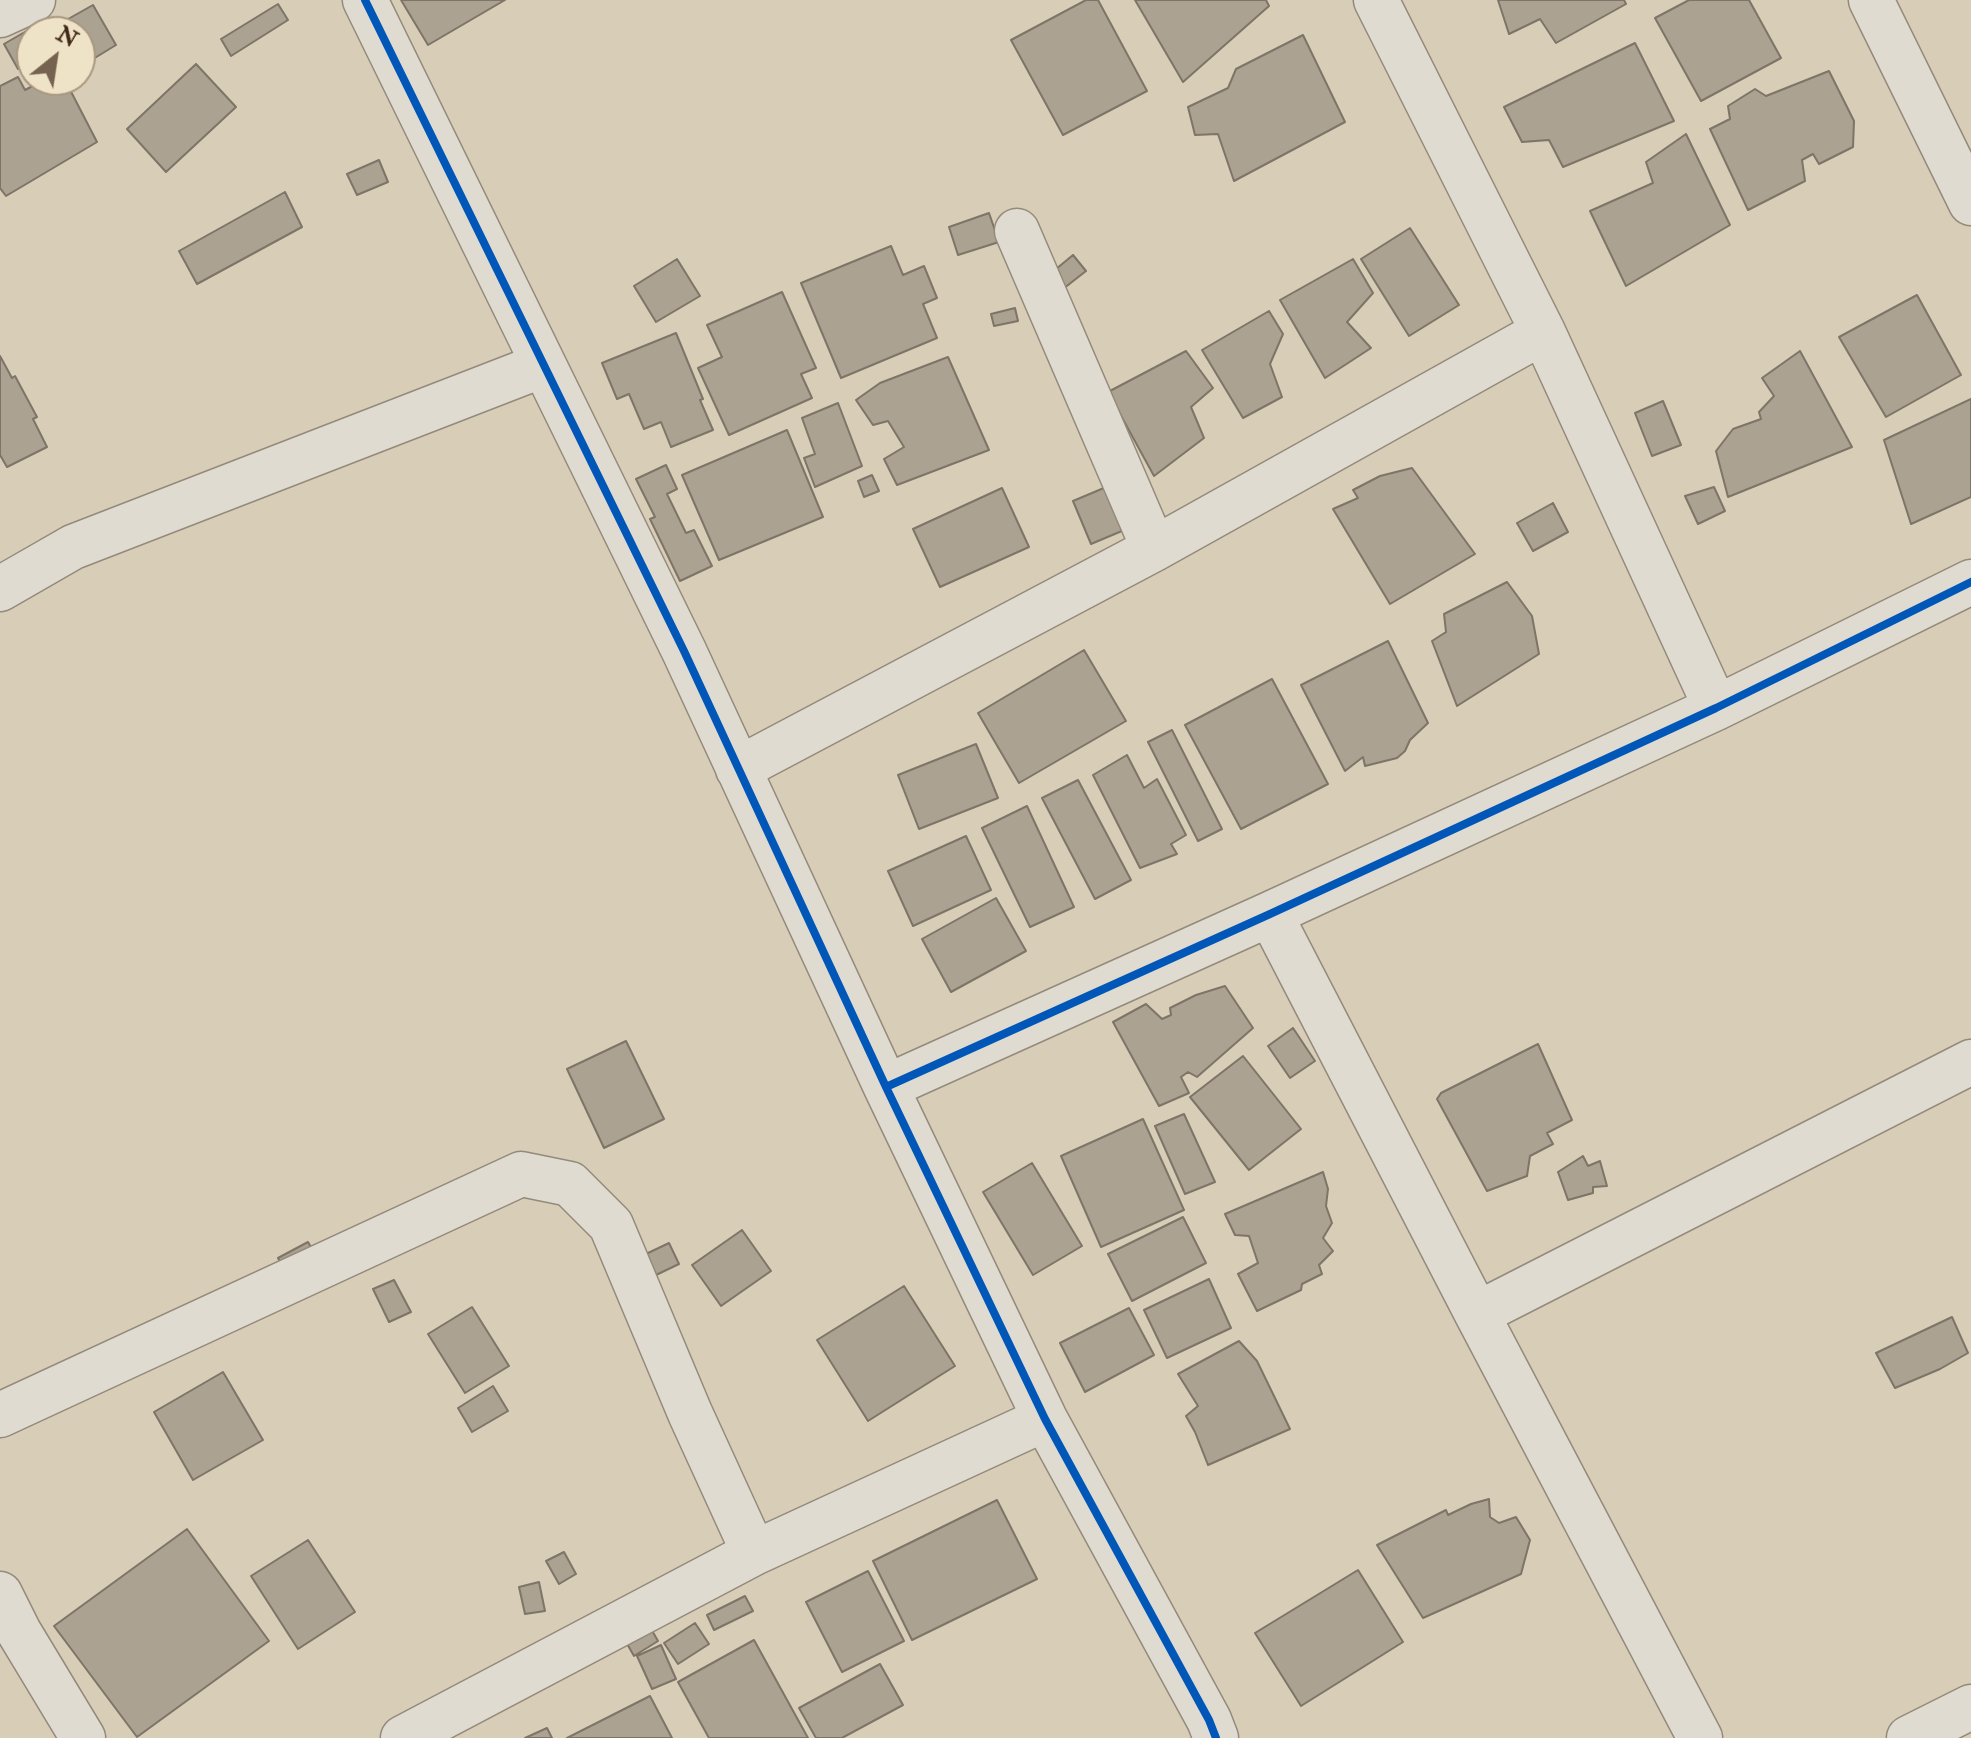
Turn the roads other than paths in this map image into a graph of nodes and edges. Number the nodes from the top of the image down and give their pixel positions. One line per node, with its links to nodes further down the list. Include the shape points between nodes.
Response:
1 (33, 0): 5 (street)
2 (365, 0): 10 (street)
3 (1376, 0): 9 (street)
4 (1871, 0): 6 (street)
5 (0, 15)
6 (1959, 145): 7 (street)
7 (1971, 203)
8 (1017, 231): 11 (street)
9 (1543, 332): 11 (street); 14 (street)
10 (543, 365): 13 (street, via 73,547); 15 (street)
11 (1154, 549): 15 (street)
12 (1971, 582): 14 (street)
13 (0, 589)
14 (1716, 708): 16 (street)
15 (738, 769): 18 (street)
16 (1270, 914): 18 (street); 19 (street)
17 (1971, 1062): 19 (street)
18 (886, 1087): 21 (street)
19 (1477, 1314): 28 (street)
20 (0, 1415): 22 (street, via 521,1174 570,1184 611,1225)
21 (1045, 1419): 22 (street); 27 (street)
22 (754, 1553): 26 (street)
23 (0, 1594): 25 (street)
24 (1971, 1707): 29 (street)
25 (83, 1738)
26 (403, 1738)
27 (1216, 1738)
28 (1700, 1738)
29 (1909, 1738)

